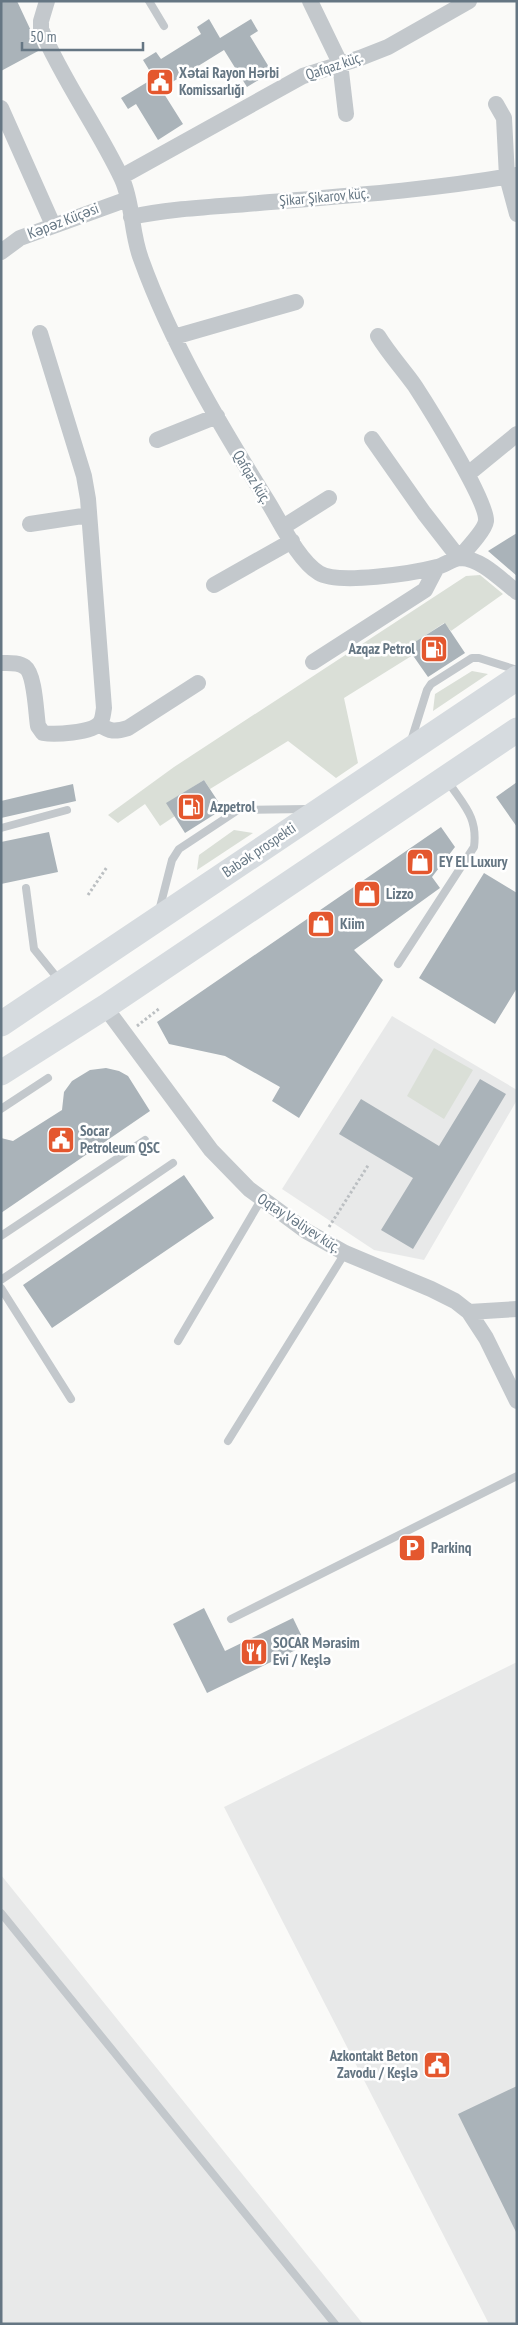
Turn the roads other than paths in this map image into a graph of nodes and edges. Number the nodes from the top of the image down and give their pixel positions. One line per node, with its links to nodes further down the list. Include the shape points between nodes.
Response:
1 (47, 1): 11 (street, Qafqaz küç., via 41,21 43,34)
2 (149, 1): 5 (lane)
3 (310, 1): 6 (street)
4 (469, 1): 6 (street, Qafqaz küç., via 404,39)
5 (164, 26)
6 (340, 63): 9 (street); 11 (street, Qafqaz küç., via 303,76)
7 (496, 104): 10 (street, via 504,118)
8 (1, 108): 15 (street)
9 (346, 114)
10 (512, 176): 13 (street); 14 (street, Şikar Şikarov küç., via 340,196 164,210)
11 (121, 177): 12 (street, Qafqaz küç.)
12 (128, 198): 14 (street, Qafqaz küç.); 15 (street, Kəpəz Küçəsi)
13 (517, 214)
14 (131, 217): 19 (street, Qafqaz küç., via 134,240)
15 (53, 225): 16 (street, Kəpəz Küçəsi, via 20,238)
16 (1, 252)
17 (296, 302): 19 (street)
18 (40, 333): 27 (street, via 84,476)
19 (174, 336): 21 (street, Qafqaz küç.)
20 (378, 336): 25 (street, via 391,358 414,384)
21 (217, 416): 24 (street); 29 (street, Qafqaz küç.)
22 (517, 434): 25 (street)
23 (372, 439): 31 (street)
24 (157, 440)
25 (468, 474): 31 (street, via 486,515 486,524)
26 (329, 498): 29 (street)
27 (89, 515): 28 (street); 40 (street, via 104,708)
28 (30, 524)
29 (283, 527): 30 (street, Qafqaz küç.)
30 (292, 541): 32 (street, Qafqaz küç., via 311,566 326,577 372,576); 33 (street)
31 (459, 558): 32 (street, Qafqaz küç.); 34 (street, via 475,562)
32 (438, 567): 35 (street, via 425,590)
33 (214, 585)
34 (517, 592)
35 (313, 662)
36 (1, 663): 40 (street, via 26,667 30,674 38,726 43,733 92,729)
37 (517, 670): 42 (lane, via 472,658 431,684)
38 (517, 678): 42 (main road, Babək prospekti)
39 (198, 683): 40 (street, via 128,728 116,732)
40 (99, 724)
41 (517, 730): 43 (main road)
42 (408, 749): 44 (main road, Babək prospekti)
43 (446, 778): 49 (lane, via 472,819 476,831 474,847); 51 (main road)
44 (320, 809): 48 (main road, Babək prospekti); 48 (lane, via 238,810 179,849 172,860)
45 (67, 810): 46 (lane)
46 (1, 828)
47 (26, 888): 50 (lane, via 34,949)
48 (157, 919): 50 (main road, Babək prospekti)
49 (398, 964)
50 (62, 983): 52 (main road, Babək prospekti)
51 (105, 1007): 53 (main road); 58 (street, Oqtay Vəliyev küç., via 211,1150)
52 (2, 1021)
53 (1, 1073)
54 (48, 1078): 55 (lane)
55 (1, 1109)
56 (146, 1140): 59 (lane)
57 (173, 1163): 61 (lane)
58 (261, 1200): 60 (street, Oqtay Vəliyev küç.); 65 (lane)
59 (1, 1236)
60 (345, 1253): 64 (street, Oqtay Vəliyev küç., via 431,1288); 68 (lane)
61 (1, 1280)
62 (1, 1288): 66 (lane)
63 (517, 1309): 64 (street)
64 (470, 1312): 67 (street, Oqtay Vəliyev küç.)
65 (178, 1341)
66 (71, 1399)
67 (517, 1401)
68 (228, 1441)
69 (517, 1476): 70 (lane)
70 (231, 1619)
71 (1, 1913): 72 (lane)
72 (336, 2324)

